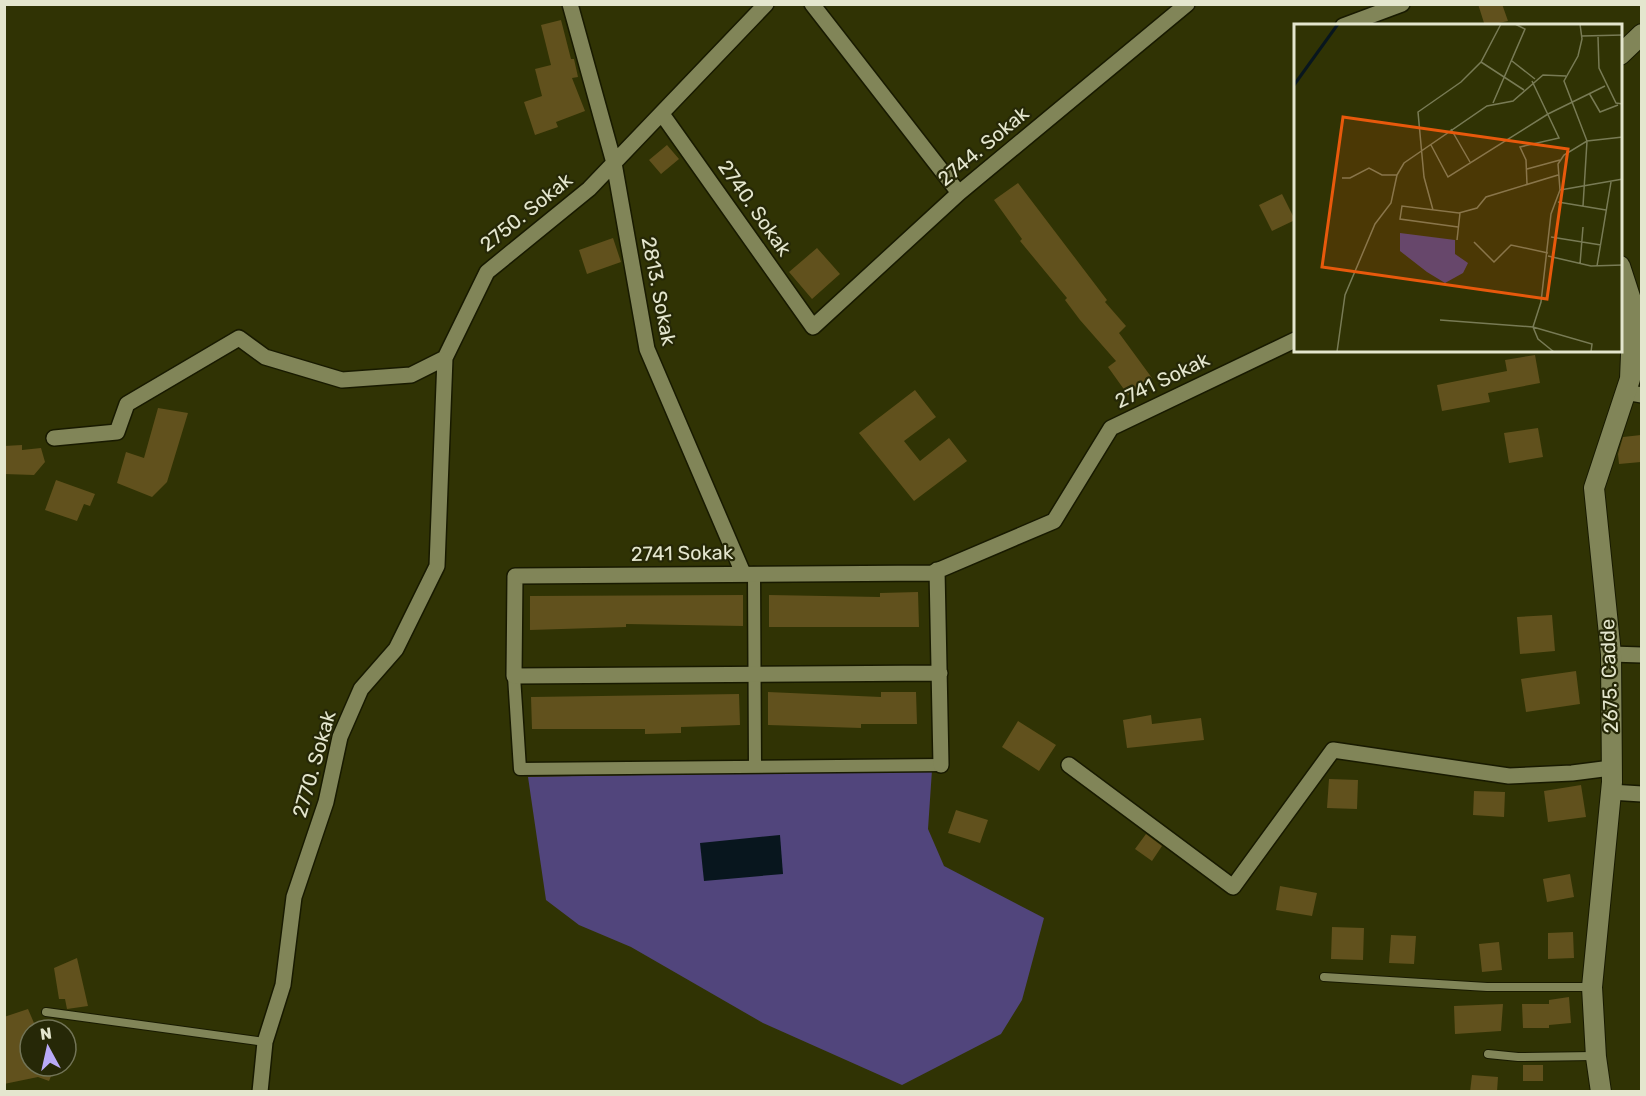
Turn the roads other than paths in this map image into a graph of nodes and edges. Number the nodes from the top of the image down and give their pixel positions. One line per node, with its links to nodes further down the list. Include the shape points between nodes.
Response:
1 (570, 4): 10 (street, 2813. Sokak)
2 (766, 4): 9 (street, 2750. Sokak)
3 (812, 4): 11 (street)
4 (1187, 4): 11 (street, 2744. Sokak)
5 (1402, 4): 6 (street)
6 (1348, 24)
7 (1641, 34): 8 (street)
8 (1622, 53)
9 (662, 114): 10 (street, 2750. Sokak); 14 (street, 2740. Sokak)
10 (614, 163): 16 (street, 2750. Sokak, via 589,189 487,272); 20 (street, 2813. Sokak, via 646,350)
11 (959, 193): 14 (street, 2744. Sokak)
12 (1622, 271): 13 (street, 2675. Cadde)
13 (1637, 306): 17 (street, 2675. Cadde, via 1630,379)
14 (813, 327)
15 (1294, 340): 19 (street, 2741 Sokak, via 1111,428 1054,521)
16 (445, 358): 18 (street, via 411,375 342,380 265,357 239,338 127,404 117,432); 35 (street, 2770. Sokak, via 437,566 396,649 361,689 340,737 326,802 294,897 283,985)
17 (1633, 393): 21 (street, 2675. Cadde, via 1594,488)
18 (54, 438)
19 (937, 570): 20 (street, 2741 Sokak); 23 (street)
20 (748, 573): 24 (street); 25 (street, 2741 Sokak, via 514,576)
21 (1611, 654): 22 (street); 29 (street, 2675. Cadde)
22 (1641, 655)
23 (940, 673): 24 (street); 26 (street)
24 (754, 675): 25 (street); 28 (street)
25 (514, 676): 28 (street, via 520,769)
26 (941, 765): 28 (street)
27 (1069, 765): 29 (street, via 1233,887 1333,750 1509,776)
28 (755, 767)
29 (1611, 768): 30 (street, 2675. Cadde)
30 (1610, 792): 31 (street); 33 (street, 2675. Cadde)
31 (1641, 794)
32 (1324, 977): 33 (lane, via 1487,987)
33 (1592, 987): 37 (street, 2675. Cadde)
34 (46, 1012): 35 (lane)
35 (265, 1042): 38 (street, 2770. Sokak)
36 (1488, 1054): 37 (lane)
37 (1596, 1056): 39 (street, 2675. Cadde)
38 (260, 1092)
39 (1601, 1092)

